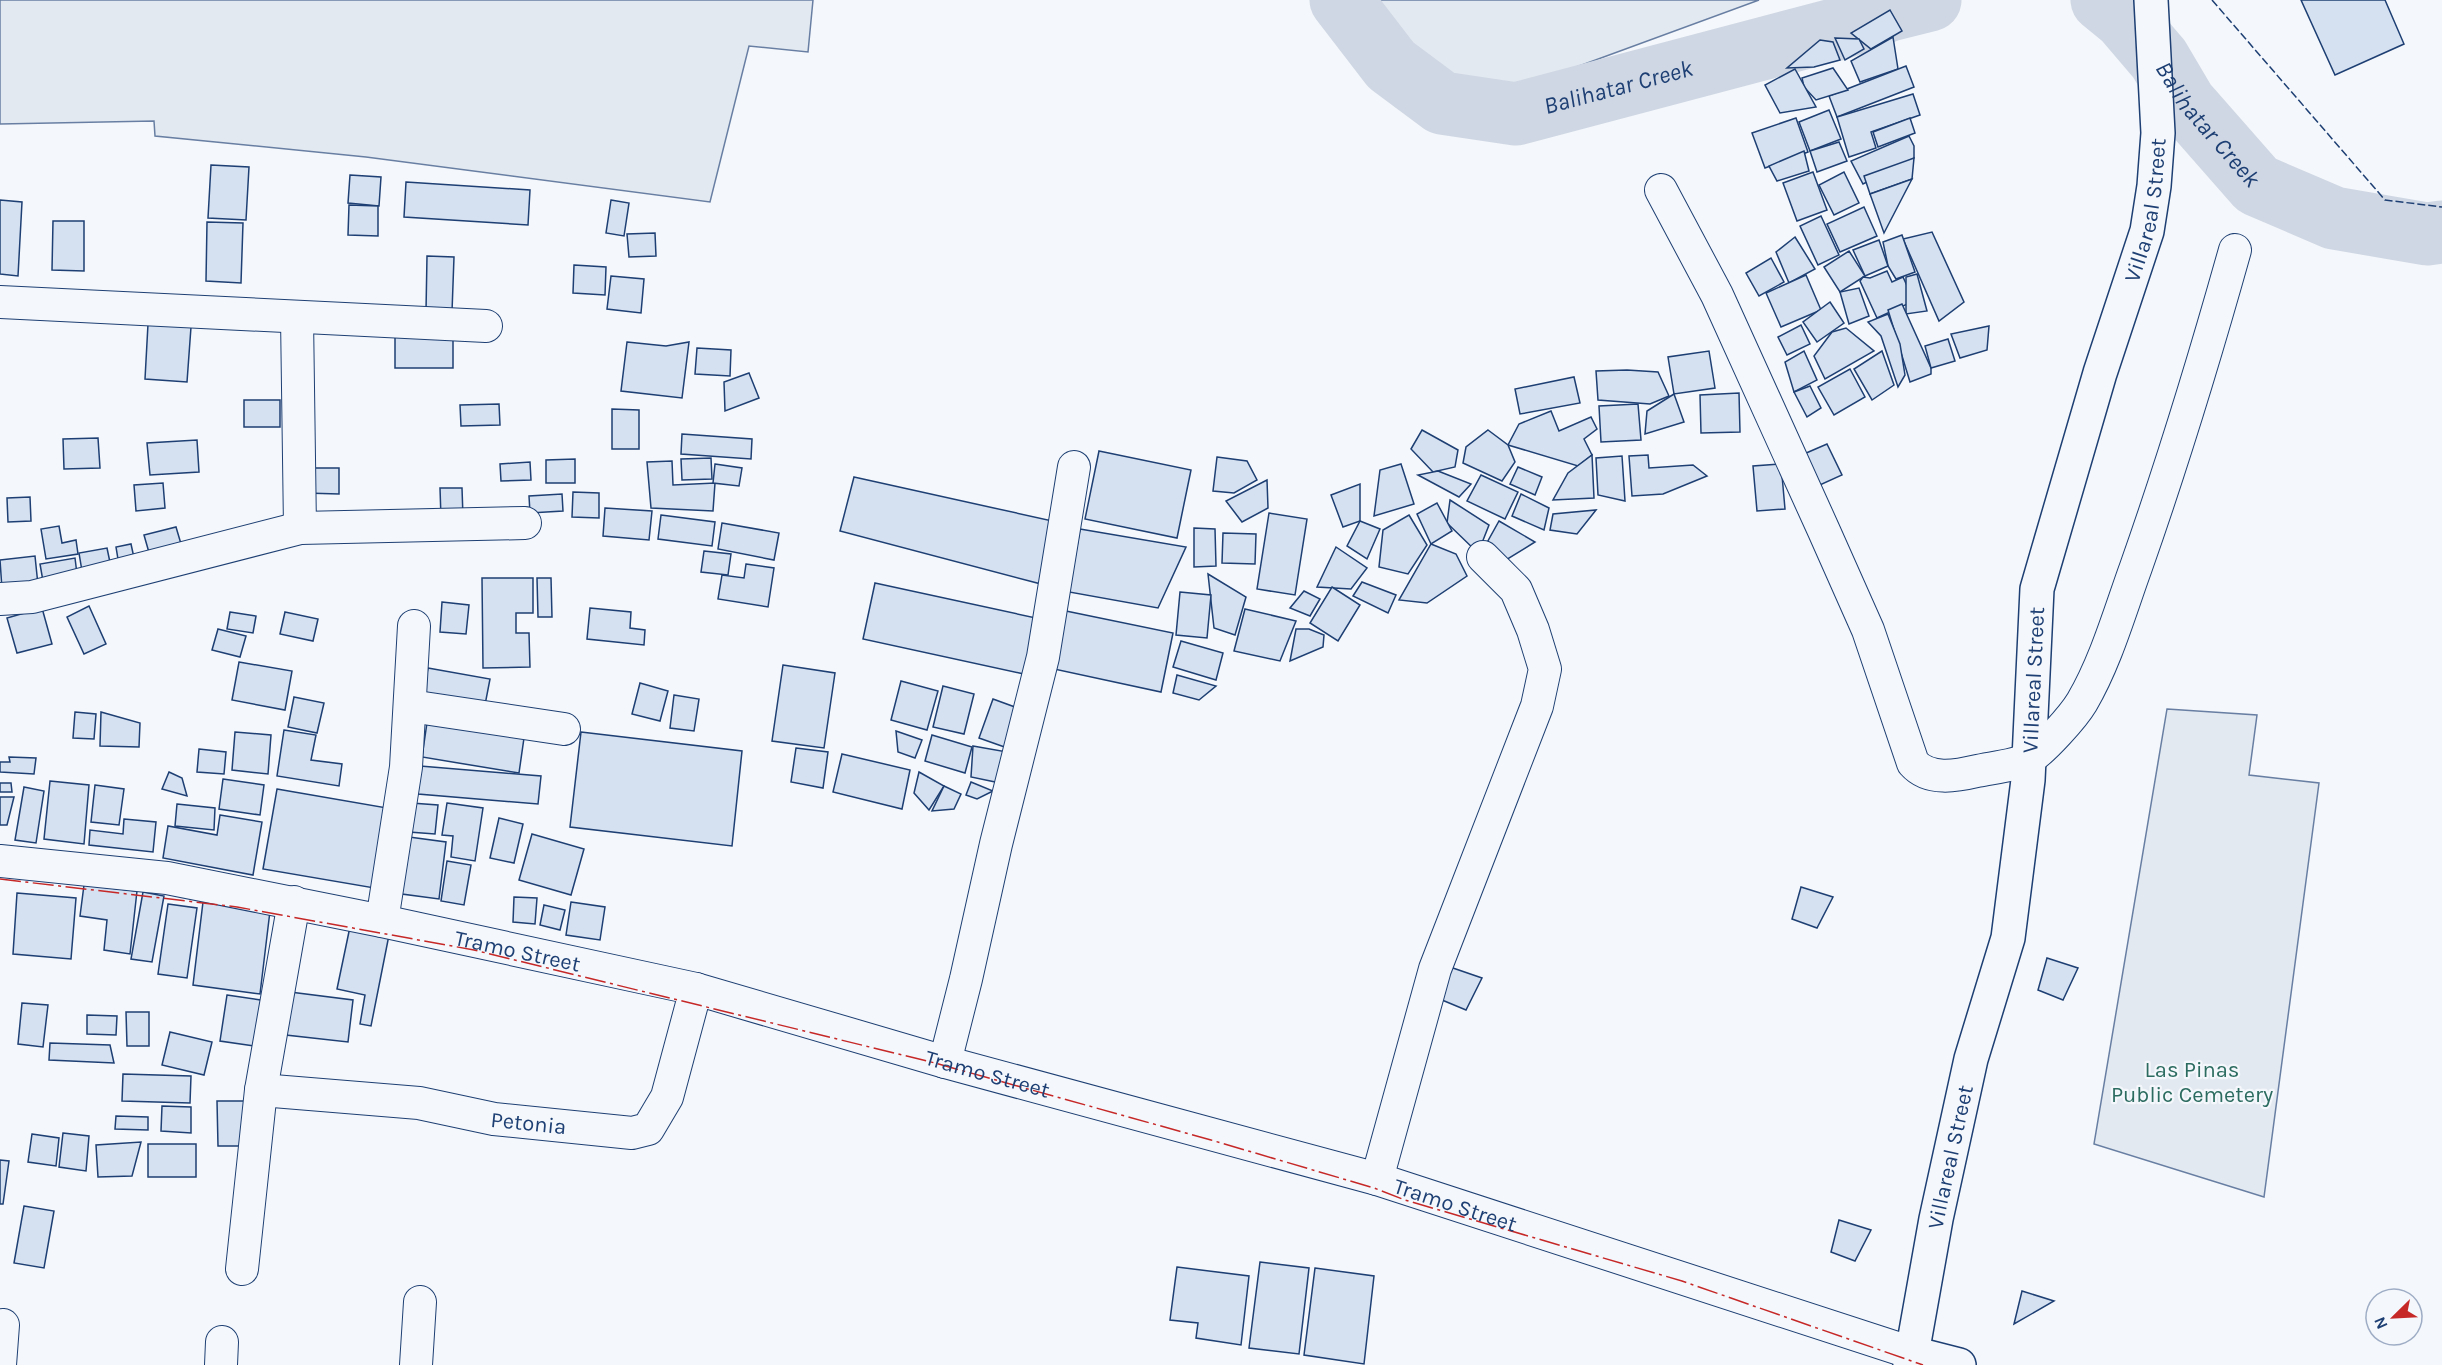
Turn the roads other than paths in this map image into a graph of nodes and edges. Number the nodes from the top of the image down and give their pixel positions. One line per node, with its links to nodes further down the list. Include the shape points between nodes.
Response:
1 (2151, 0): 15 (street, Villareal Street, via 2158,133 2147,231 2100,373 2037,589)
2 (1661, 190): 15 (street, via 1717,295 1868,630 1913,763 1935,775 1958,775)
3 (2235, 250): 15 (street, via 2190,409 2100,662 2082,703)
4 (0, 302): 5 (street)
5 (297, 317): 6 (street); 9 (street)
6 (486, 326)
7 (1074, 467): 20 (street, via 1043,657)
8 (525, 523): 9 (street)
9 (300, 528): 11 (street, via 32,597)
10 (1483, 557): 22 (street, via 1516,590 1545,669 1537,706 1435,969)
11 (0, 599)
12 (414, 626): 13 (street)
13 (410, 706): 14 (street); 18 (street, via 406,767)
14 (564, 729)
15 (2029, 759): 26 (street, Villareal Street, via 2008,938 1971,1059)
16 (0, 861): 17 (street, Tramo Street, via 167,879)
17 (294, 902): 18 (street, Tramo Street); 21 (street)
18 (382, 921): 19 (street, Tramo Street)
19 (696, 989): 20 (street, Tramo Street); 21 (street, Petonia, via 667,1097 648,1129 632,1133 494,1119 418,1103)
20 (945, 1062): 22 (street, Tramo Street)
21 (261, 1090): 23 (street)
22 (1377, 1179): 26 (street, Tramo Street)
23 (242, 1269)
24 (420, 1302): 28 (street)
25 (3, 1325): 27 (street)
26 (1911, 1359): 29 (street, Tramo Street)
27 (0, 1365)
28 (416, 1365)
29 (1959, 1365)

